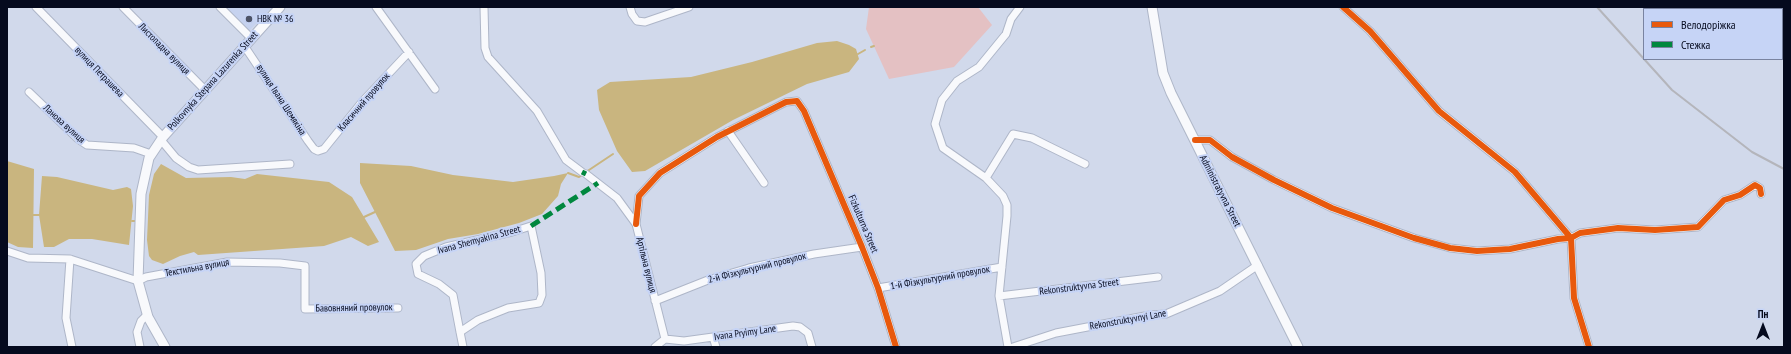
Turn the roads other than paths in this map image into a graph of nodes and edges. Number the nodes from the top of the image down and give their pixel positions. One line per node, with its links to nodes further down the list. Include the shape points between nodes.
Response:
1 (36, 7): 19 (street, вулиця Петрашева)
2 (123, 7): 16 (street, Листопадна вулиця)
3 (220, 7): 12 (street)
4 (280, 7): 12 (street, Polkovnyka Stepana Lazurenka Street)
5 (376, 7): 14 (street)
6 (484, 7): 28 (street, Артільна вулиця, via 484,43 488,56 537,111 566,160 617,198)
7 (630, 7): 8 (street, via 637,21 645,22)
8 (689, 7)
9 (1020, 7): 25 (street, via 1011,19 1006,34 979,67 957,81 942,100 935,124 943,148)
10 (1152, 7): 20 (street, Administratyvna Street, via 1163,73)
11 (1343, 7): 29 (street, via 1370,31 1439,111 1515,172)
12 (252, 39): 13 (street, Polkovnyka Stepana Lazurenka Street)
13 (245, 47): 16 (street, Polkovnyka Stepana Lazurenka Street); 21 (street, вулиця Івана Шемякіна, via 308,141)
14 (409, 52): 15 (street); 21 (street, Класичний провулок, via 362,102 324,149)
15 (436, 89)
16 (206, 90): 19 (street, Polkovnyka Stepana Lazurenka Street)
17 (29, 92): 22 (street, Ланова вулиця, via 87,145 134,148)
18 (728, 131): 26 (street); 28 (street, via 660,173 639,196); 30 (street, Fizkulturna Street, via 786,102 797,101 804,111)
19 (162, 139): 22 (street, Polkovnyka Stepana Lazurenka Street); 23 (street, via 176,158 188,167 198,170)
20 (1195, 140): 29 (street, via 1210,140 1274,180 1332,208 1414,238 1450,248 1477,251 1510,249); 33 (street, Administratyvna Street)
21 (318, 151)
22 (151, 154): 37 (street, Polkovnyka Stepana Lazurenka Street, via 141,194)
23 (290, 164)
24 (1085, 164): 25 (street, via 1032,138 1013,134)
25 (986, 178): 35 (street, via 1003,196 1006,205)
26 (764, 183)
27 (1761, 194): 29 (street, via 1760,188 1755,185 1740,195 1724,200 1698,227 1655,230 1618,228 1580,233)
28 (636, 224): 40 (street, Артільна вулиця)
29 (1571, 238): 58 (street, via 1574,298)
30 (862, 247): 38 (street, Fizkulturna Street); 40 (street, 2-й Фізкультурний провулок, via 749,268 708,280)
31 (7, 251): 32 (street, via 28,258)
32 (70, 259): 37 (street); 47 (street, via 66,318)
33 (1258, 265): 56 (street, Rekonstruktyvnyi Lane, via 1220,291 1166,314 1056,333); 57 (street, Administratyvna Street)
34 (305, 266): 37 (street, Текстильна вулиця, via 227,262 146,277); 41 (street, Бавовняний провулок, via 305,309)
35 (1002, 267): 38 (street, 1-й Фізкультурний провулок); 39 (street)
36 (1158, 277): 39 (street, Rekonstruktyvna Street)
37 (138, 281): 42 (street, Polkovnyka Stepana Lazurenka Street)
38 (878, 288): 54 (street, Fizkulturna Street)
39 (999, 296): 55 (street)
40 (655, 301): 45 (street, Артільна вулиця)
41 (398, 308)
42 (147, 315): 48 (street, via 141,321 138,332); 49 (street, Polkovnyka Stepana Lazurenka Street)
43 (460, 332): 43 (street, Ivana Shemyakina Street, via 452,295 439,284 418,274 416,264 424,256 446,247 530,226 542,273 542,295 539,303 508,308 478,320); 50 (street, Ivana Shemyakina Street)
44 (714, 337): 46 (street, Ivana Pryimy Lane); 52 (street); 53 (street, Ivana Pryimy Lane, via 793,326 800,327 808,333)
45 (665, 339): 46 (street, Ivana Pryimy Lane); 51 (street)
46 (685, 344)
47 (72, 347)
48 (140, 347)
49 (165, 347)
50 (463, 347)
51 (655, 347)
52 (716, 347)
53 (812, 347)
54 (896, 347)
55 (1008, 347)
56 (1013, 347)
57 (1298, 347)
58 (1589, 347)

